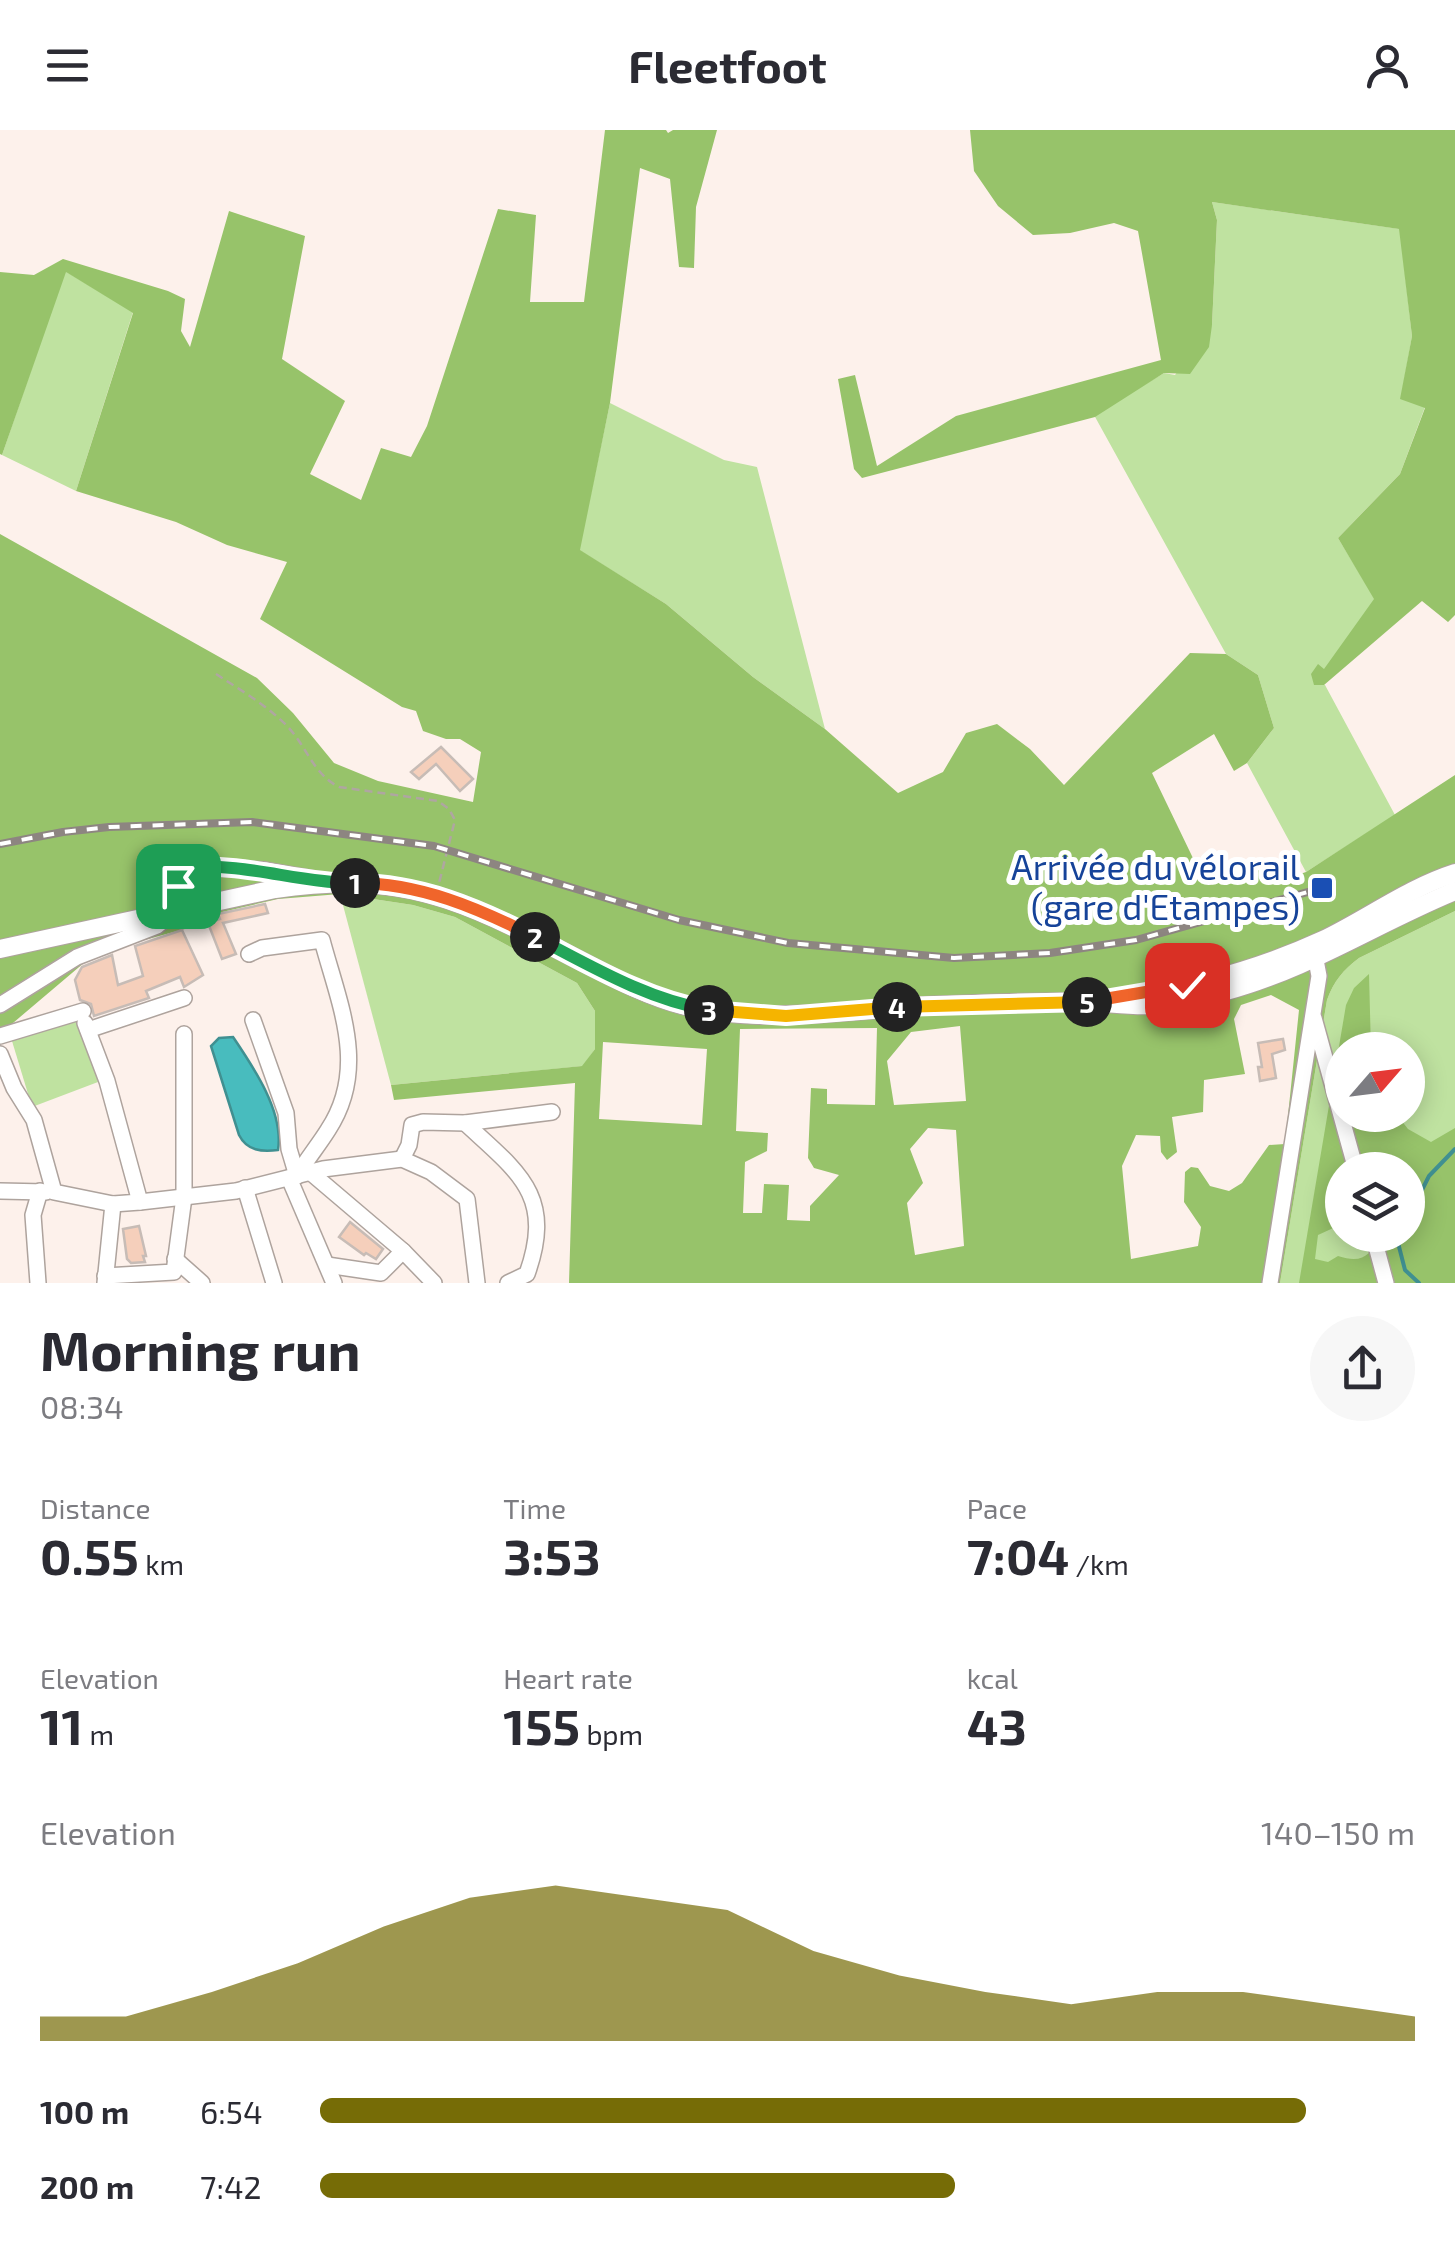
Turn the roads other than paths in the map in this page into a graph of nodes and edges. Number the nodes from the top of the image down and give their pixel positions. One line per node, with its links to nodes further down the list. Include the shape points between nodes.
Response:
1 (1455, 873): 5 (main road)
2 (334, 883): 4 (main road); 4 (street, via 265,870 189,867 178,886); 10 (main road, via 436,894 626,984 715,1011 786,1016)
3 (1453, 898): 8 (main road)
4 (181, 905): 6 (main road); 11 (street, via 157,926 77,956)
5 (1322, 940): 8 (street); 10 (main road, via 1219,978)
6 (0, 949)
7 (249, 954): 22 (street, via 322,940 346,1028 348,1083 329,1130)
8 (1316, 960): 10 (main road, via 1187,1000); 12 (street, via 1320,976)
9 (184, 998): 14 (street)
10 (1092, 1002)
11 (0, 1005)
12 (1312, 1014): 20 (street); 42 (street)
13 (253, 1020): 22 (street, via 286,1113)
14 (85, 1021): 16 (street); 27 (street)
15 (184, 1034): 26 (street)
16 (0, 1036)
17 (0, 1054): 25 (street, via 34,1120)
18 (552, 1112): 19 (street)
19 (465, 1123): 21 (street, via 412,1125); 41 (street, via 508,1160 531,1194 534,1254 527,1274)
20 (1351, 1152)
21 (402, 1159): 22 (street); 40 (street, via 467,1199)
22 (299, 1175): 23 (street); 29 (street); 31 (street)
23 (245, 1188): 26 (street); 37 (street)
24 (0, 1191): 25 (street)
25 (47, 1192): 28 (street); 35 (street, via 33,1215)
26 (184, 1197): 27 (street); 32 (street)
27 (140, 1202): 28 (street)
28 (113, 1204): 34 (street)
29 (403, 1251): 33 (street); 39 (street)
30 (1378, 1252): 43 (street)
31 (327, 1266): 33 (street); 38 (street)
32 (174, 1271): 34 (street); 36 (street)
33 (384, 1278)
34 (105, 1279)
35 (38, 1283)
36 (202, 1283)
37 (274, 1283)
38 (334, 1283)
39 (434, 1283)
40 (476, 1283)
41 (508, 1283)
42 (1270, 1283)
43 (1386, 1283)

